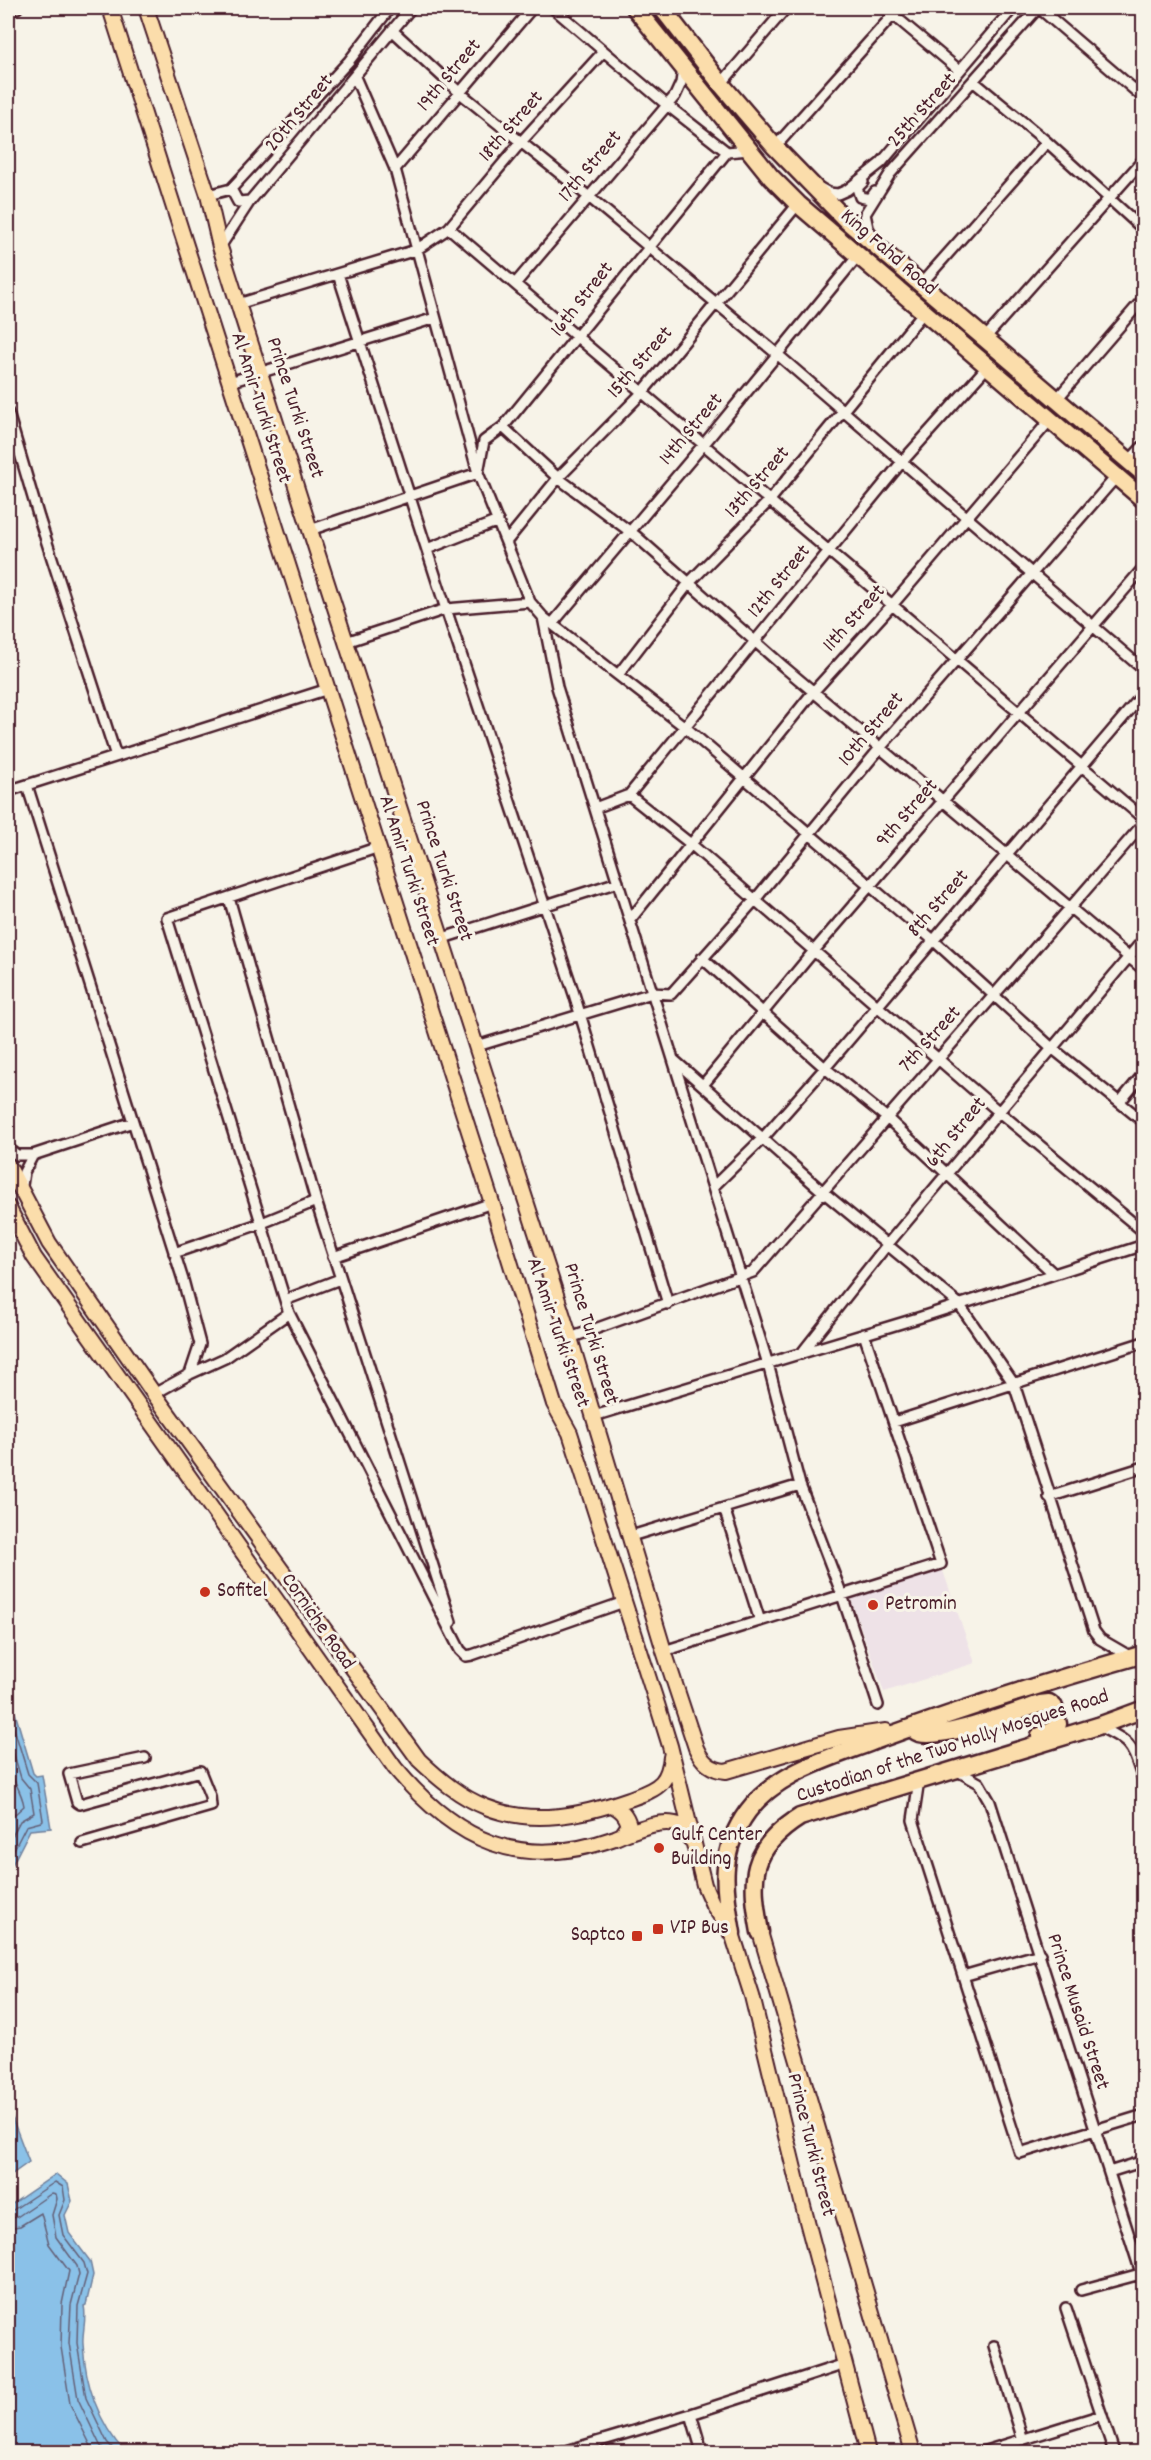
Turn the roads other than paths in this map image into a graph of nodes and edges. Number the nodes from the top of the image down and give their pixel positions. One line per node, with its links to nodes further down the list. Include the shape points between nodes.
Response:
1 (17, 8): 14 (street)
2 (110, 8): 63 (main road, Al Amir Turki Street)
3 (146, 8): 37 (main road, Prince Turki Street)
4 (390, 8): 36 (street, 20th Street, via 349,61)
5 (411, 8): 16 (street, 20th Street)
6 (532, 8): 23 (street, 19th Street)
7 (553, 8): 17 (street)
8 (635, 8): 18 (highway, King Fahd Road)
9 (662, 8): 22 (highway, King Fahd Road)
10 (786, 8): 22 (street)
11 (885, 8): 15 (street)
12 (1013, 8): 19 (street, 25th Street)
13 (1039, 8): 21 (street, 25th Street); 24 (street)
14 (8, 11)
15 (893, 15): 19 (street); 28 (street)
16 (392, 30): 20 (street, 20th Street); 23 (street)
17 (603, 52): 25 (street); 26 (street, 18th Street)
18 (683, 68): 25 (street, 17th Street, via 679,90); 29 (highway, King Fahd Road)
19 (959, 70): 32 (street, 25th Street)
20 (355, 77): 33 (street); 40 (street, 20th Street)
21 (973, 81): 27 (street); 34 (street, 25th Street)
22 (721, 84): 28 (highway, King Fahd Road)
23 (459, 92): 26 (street); 33 (street, 19th Street)
24 (1143, 98)
25 (667, 105): 30 (street); 38 (street, 17th Street)
26 (521, 142): 38 (street); 42 (street, 18th Street)
27 (1047, 142): 39 (street); 51 (street)
28 (775, 147): 35 (highway, King Fahd Road)
29 (749, 150): 30 (street); 41 (highway, King Fahd Road)
30 (727, 152): 44 (street, 16th Street)
31 (1143, 159): 39 (street)
32 (881, 163): 34 (street, via 857,188 857,193 864,199 870,198); 35 (street, 25th Street, via 838,194)
33 (395, 169): 47 (street)
34 (890, 174): 46 (street, 25th Street, via 865,214)
35 (810, 182): 46 (highway, King Fahd Road)
36 (231, 189): 37 (street); 40 (street, via 238,202)
37 (208, 195): 45 (main road, Prince Turki Street)
38 (589, 196): 44 (street); 50 (street, 17th Street)
39 (1108, 199): 43 (street); 58 (street)
40 (250, 201): 45 (street, 20th Street)
41 (798, 204): 48 (highway, King Fahd Road); 54 (street, 15th Street)
42 (449, 228): 47 (street, 18th Street); 50 (street)
43 (1143, 230)
44 (649, 246): 54 (street); 57 (street, 16th Street)
45 (220, 247): 53 (main road, Prince Turki Street)
46 (880, 248): 51 (highway, King Fahd Road)
47 (417, 250): 49 (street, 18th Street); 56 (street)
48 (857, 257): 55 (highway, King Fahd Road); 60 (street, 14th Street)
49 (338, 274): 53 (street, 18th Street); 59 (street)
50 (515, 284): 57 (street)
51 (921, 284): 58 (highway, King Fahd Road)
52 (1143, 298): 65 (street)
53 (238, 303): 62 (main road, Prince Turki Street)
54 (716, 303): 60 (street); 64 (street, 15th Street)
55 (923, 313): 61 (highway, King Fahd Road); 66 (street, 13th Street)
56 (435, 318): 59 (street); 74 (street)
57 (578, 337): 64 (street); 69 (street, 16th Street)
58 (985, 338): 65 (highway, King Fahd Road)
59 (360, 342): 62 (street); 78 (street)
60 (777, 354): 66 (street); 70 (street, 14th Street)
61 (987, 367): 68 (highway, King Fahd Road); 73 (street, 12th Street)
62 (261, 372): 63 (street); 83 (main road, Prince Turki Street)
63 (230, 382): 102 (main road, Al Amir Turki Street)
64 (642, 393): 70 (street); 77 (street, 15th Street)
65 (1056, 400): 72 (highway, King Fahd Road)
66 (842, 410): 73 (street); 79 (street, 13th Street)
67 (8, 412): 108 (street)
68 (1050, 420): 76 (highway, King Fahd Road); 81 (street, 11th Street)
69 (503, 427): 74 (street, 16th Street, via 484,441); 77 (street)
70 (704, 444): 79 (street); 84 (street, 14th Street)
71 (1143, 445): 72 (street)
72 (1129, 461): 75 (highway, King Fahd Road)
73 (901, 463): 81 (street); 87 (street, 12th Street)
74 (478, 473): 78 (street); 82 (street)
75 (1143, 474)
76 (1116, 477): 80 (highway, King Fahd Road); 89 (street, 10th Street)
77 (558, 478): 84 (street); 85 (street, 15th Street)
78 (410, 496): 83 (street); 86 (street)
79 (770, 500): 87 (street); 90 (street, 13th Street)
80 (1143, 500)
81 (966, 516): 89 (street); 92 (street, 11th Street)
82 (498, 521): 85 (street); 86 (street)
83 (310, 530): 97 (main road, Prince Turki Street)
84 (630, 531): 90 (street); 95 (street, 14th Street)
85 (506, 542): 91 (street)
86 (428, 549): 93 (street)
87 (829, 550): 92 (street); 98 (street, 12th Street)
88 (1143, 567): 96 (street, 9th Street)
89 (1031, 573): 96 (street); 99 (street, 10th Street)
90 (689, 583): 98 (street); 101 (street, 13th Street)
91 (530, 602): 93 (street); 94 (street)
92 (894, 604): 99 (street); 103 (street, 11th Street)
93 (446, 609): 97 (street); 125 (street)
94 (543, 617): 95 (street); 115 (street, via 557,687)
95 (552, 624): 101 (street)
96 (1093, 626): 100 (street); 105 (street, 9th Street)
97 (346, 642): 128 (main road, Prince Turki Street)
98 (756, 642): 103 (street); 106 (street, 12th Street)
99 (956, 658): 105 (street); 107 (street, 10th Street)
100 (1143, 670)
101 (618, 675): 106 (street)
102 (328, 689): 108 (street); 119 (main road, Al Amir Turki Street)
103 (814, 691): 107 (street); 110 (street, 11th Street)
104 (1143, 693): 109 (street, 8th Street)
105 (1019, 711): 109 (street); 114 (street, 9th Street)
106 (685, 727): 110 (street); 113 (street, 12th Street)
107 (880, 748): 114 (street); 117 (street, 10th Street)
108 (116, 756): 111 (street)
109 (1082, 765): 116 (street); 120 (street, 8th Street)
110 (744, 779): 117 (street); 118 (street, 11th Street)
111 (27, 785): 112 (street); 150 (street)
112 (8, 791)
113 (629, 795): 115 (street, 12th Street); 118 (street)
114 (943, 801): 120 (street); 122 (street, 9th Street)
115 (595, 808): 121 (street)
116 (1143, 821): 126 (street, 7th Street)
117 (810, 833): 122 (street); 124 (street, 10th Street)
118 (692, 845): 124 (street); 127 (street, 11th Street)
119 (379, 847): 123 (street); 161 (main road, Al Amir Turki Street)
120 (1006, 854): 126 (street); 129 (street, 8th Street)
121 (618, 882): 125 (street); 127 (street)
122 (870, 886): 129 (street); 131 (street, 9th Street)
123 (229, 898): 160 (street); 163 (street, via 167,918)
124 (754, 901): 131 (street); 133 (street, 10th Street)
125 (545, 905): 128 (street); 139 (street)
126 (1068, 907): 132 (street); 136 (street, 7th Street)
127 (630, 920): 135 (street)
128 (443, 938): 140 (main road, Prince Turki Street)
129 (932, 939): 136 (street); 137 (street, 8th Street)
130 (1143, 939): 132 (street, 6th Street)
131 (813, 952): 137 (street); 138 (street, 9th Street)
132 (1128, 957): 134 (street); 141 (street, 6th Street)
133 (702, 958): 135 (street, 10th Street, via 671,994); 138 (street)
134 (1143, 970)
135 (652, 993): 139 (street); 143 (street)
136 (995, 995): 141 (street); 142 (street, 7th Street)
137 (876, 1006): 142 (street); 144 (street, 8th Street)
138 (763, 1013): 144 (street); 146 (street, 9th Street)
139 (580, 1014): 140 (street); 173 (street)
140 (477, 1046): 177 (main road, Prince Turki Street)
141 (1052, 1047): 147 (street); 148 (street, 6th Street)
142 (937, 1058): 148 (street); 149 (street, 7th Street)
143 (674, 1060): 146 (street); 157 (street)
144 (825, 1068): 149 (street); 152 (street, 8th Street)
145 (1143, 1073): 147 (street)
146 (703, 1085): 152 (street)
147 (1120, 1102): 151 (street)
148 (998, 1111): 156 (street, 6th Street); 164 (street)
149 (887, 1118): 156 (street); 158 (street, 7th Street)
150 (133, 1122): 154 (street); 167 (street)
151 (1143, 1122)
152 (763, 1138): 157 (street, 8th Street); 158 (street)
153 (8, 1148): 154 (street, via 17,1155)
154 (33, 1155): 159 (street, via 24,1172)
155 (8, 1165): 159 (main road, Corniche Road)
156 (948, 1173): 165 (street, 6th Street); 169 (street)
157 (713, 1187): 170 (street)
158 (822, 1191): 165 (street); 170 (street, 7th Street, via 753,1272)
159 (21, 1192): 183 (main road, Corniche Road, via 49,1243)
160 (316, 1201): 163 (street); 168 (street)
161 (492, 1203): 168 (street); 186 (main road, Al Amir Turki Street, via 554,1404)
162 (8, 1207): 210 (main road, Corniche Road, via 34,1257 420,1798 459,1828 505,1849 559,1850)
163 (262, 1223): 167 (street); 172 (street)
164 (1143, 1232)
165 (887, 1245): 174 (street); 179 (street, 6th Street)
166 (1143, 1245): 169 (street)
167 (174, 1253): 181 (street, via 200,1344)
168 (333, 1257): 171 (street)
169 (1054, 1274): 174 (street)
170 (742, 1278): 173 (street); 180 (street)
171 (340, 1279): 172 (street); 195 (street)
172 (285, 1300): 175 (street)
173 (668, 1304): 177 (street)
174 (959, 1304): 176 (street); 182 (street)
175 (289, 1313): 181 (street, via 225,1358); 195 (street)
176 (864, 1334): 179 (street); 185 (street)
177 (570, 1338): 184 (main road, Prince Turki Street)
178 (1143, 1342): 182 (street)
179 (801, 1354): 180 (street)
180 (768, 1364): 184 (street); 188 (street)
181 (190, 1374): 183 (street)
182 (1014, 1383): 185 (street); 189 (street)
183 (154, 1394): 209 (main road, Corniche Road, via 419,1760 435,1776 487,1808 522,1817 566,1815)
184 (595, 1421): 186 (main road); 191 (main road, Prince Turki Street)
185 (894, 1422): 192 (street, via 941,1564)
186 (570, 1433): 193 (main road, Al Amir Turki Street)
187 (1143, 1467): 189 (street)
188 (800, 1485): 190 (street); 192 (street)
189 (1049, 1497): 197 (street, via 1094,1631 1100,1639)
190 (724, 1508): 191 (street); 194 (street)
191 (632, 1536): 196 (main road, Prince Turki Street)
192 (842, 1595): 194 (street); 198 (street)
193 (624, 1602): 195 (street, via 472,1655 466,1656); 202 (main road, Al Amir Turki Street)
194 (760, 1621): 196 (street)
195 (460, 1650)
196 (664, 1651): 203 (main road, Prince Turki Street)
197 (1137, 1656): 201 (highway, Custodian of the Two Holly Mosques Road)
198 (878, 1705)
199 (1143, 1709): 200 (highway, Custodian of the Two Holly Mosques Road)
200 (1098, 1726): 205 (highway, Custodian of the Two Holly Mosques Road); 208 (street, via 1123,1738 1131,1747)
201 (910, 1728): 203 (main road, Custodian of the Two Holly Mosques Road, via 839,1738 726,1771 710,1767); 205 (highway, via 920,1734 940,1732 1040,1704 1054,1707 1059,1724 1054,1730); 214 (highway, via 797,1773 750,1809 735,1832 725,1865)
202 (670, 1746): 209 (main road, Corniche Road, via 670,1768 662,1783); 212 (main road, Al Amir Turki Street)
203 (696, 1748)
204 (145, 1758): 211 (street, via 69,1774 77,1802 200,1771 211,1806)
205 (972, 1764): 206 (highway, Custodian of the Two Holly Mosques Road)
206 (953, 1768): 207 (highway, Custodian of the Two Holly Mosques Road); 215 (street, Prince Musaid Street, via 979,1783 990,1802)
207 (919, 1779): 213 (highway, Custodian of the Two Holly Mosques Road, via 800,1817 775,1835 764,1850 754,1878); 216 (street, via 913,1820)
208 (1143, 1782)
209 (612, 1805): 210 (main road, via 627,1818 629,1825)
210 (622, 1835): 212 (main road, Corniche Road, via 659,1823 675,1823 686,1830)
211 (82, 1843)
212 (697, 1854): 214 (main road, Prince Turki Street, via 712,1905)
213 (760, 1932): 234 (main road, Prince Turki Street)
214 (732, 1933): 225 (main road, Prince Turki Street, via 752,1996)
215 (1040, 1954): 216 (street); 218 (street, Prince Musaid Street)
216 (963, 1976): 218 (street, via 1020,2153)
217 (1143, 2115): 218 (street)
218 (1095, 2130): 220 (street, Prince Musaid Street)
219 (1143, 2161): 220 (street)
220 (1109, 2172): 221 (street, Prince Musaid Street)
221 (1143, 2276): 222 (street)
222 (1081, 2290)
223 (1066, 2308): 227 (street)
224 (994, 2346): 228 (street)
225 (845, 2364): 226 (street); 233 (main road, Prince Turki Street)
226 (691, 2414): 229 (street); 232 (street)
227 (1102, 2415): 228 (street); 236 (street)
228 (1023, 2440): 235 (street)
229 (603, 2441): 230 (street); 231 (street)
230 (563, 2452)
231 (606, 2452)
232 (702, 2452)
233 (868, 2452)
234 (913, 2452)
235 (982, 2452)
236 (1114, 2452)

